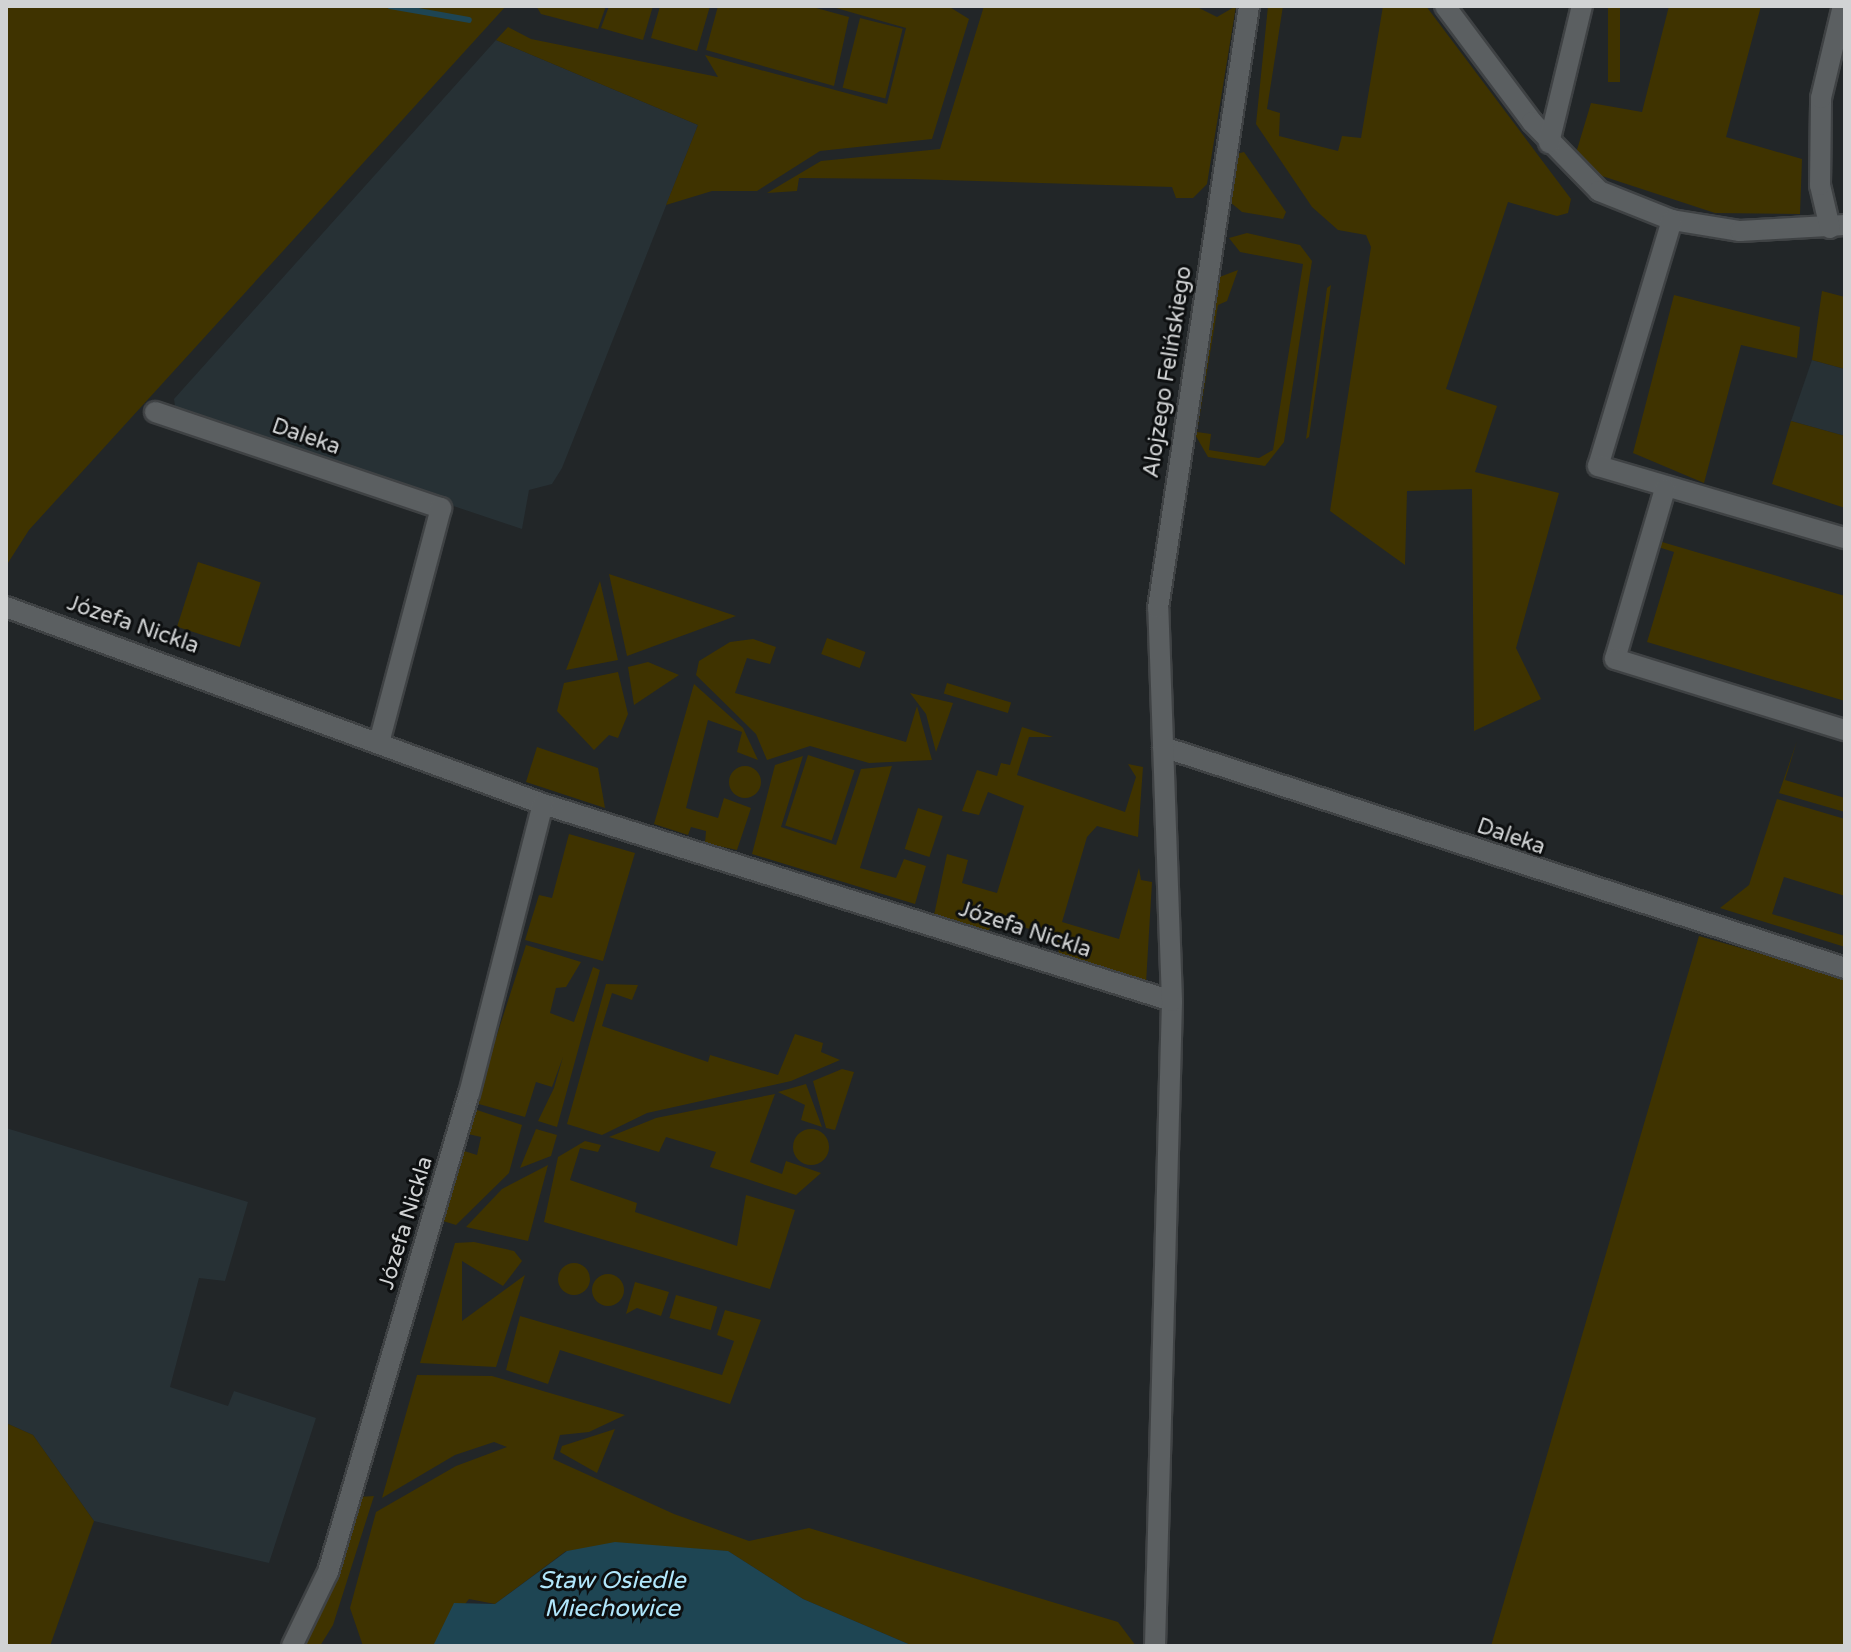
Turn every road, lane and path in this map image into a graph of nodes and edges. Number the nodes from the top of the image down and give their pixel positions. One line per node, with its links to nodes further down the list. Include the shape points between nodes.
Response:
1 (1249, 6): 14 (street, Alojzego Felińskiego, via 1158,608)
2 (1445, 6): 5 (street)
3 (1582, 6): 5 (street)
4 (1843, 6): 7 (street, via 1821,98 1820,185)
5 (1549, 143): 6 (street, via 1599,191)
6 (1672, 220): 7 (street, via 1740,231); 9 (street, via 1598,466)
7 (1838, 226)
8 (155, 412): 13 (street, Daleka, via 441,508)
9 (1665, 489): 10 (street); 12 (street, via 1615,659)
10 (1845, 538)
11 (6, 607): 13 (street, Józefa Nickla)
12 (1845, 730)
13 (379, 742): 15 (street, Józefa Nickla)
14 (1163, 747): 16 (street, Daleka); 17 (street)
15 (543, 804): 17 (street, Józefa Nickla); 18 (street, Józefa Nickla, via 469,1094 332,1558)
16 (1845, 968)
17 (1172, 1001): 19 (street)
18 (292, 1646)
19 (1155, 1646)

